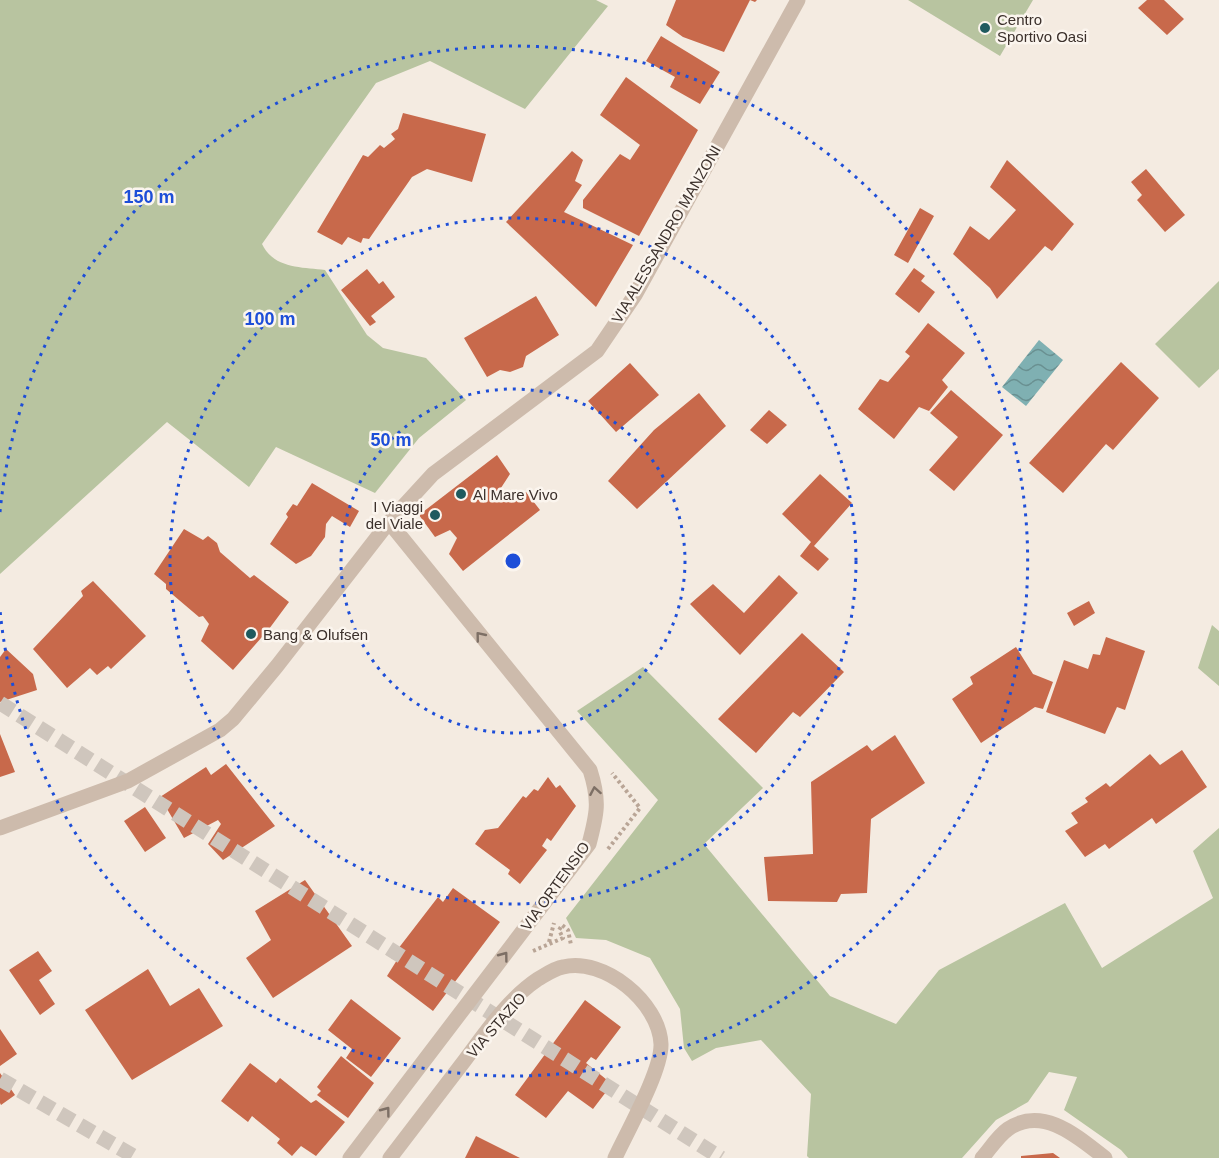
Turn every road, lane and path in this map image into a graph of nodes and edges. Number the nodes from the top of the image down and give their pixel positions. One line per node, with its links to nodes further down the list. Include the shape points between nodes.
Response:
1 (798, 0): 2 (street, VIA ALESSANDRO MANZONI, via 635,295 597,351 433,474)
2 (388, 522): 3 (street, VIA ALESSANDRO MANZONI, via 233,720 128,781); 8 (street, VIA ORTENSIO, one-way to 2, via 589,844 598,811 590,770)
3 (0, 828)
4 (550, 932): 5 (path)
5 (549, 942): 6 (path, via 563,938 559,930 562,925 568,930); 7 (path)
6 (571, 945)
7 (529, 953)
8 (351, 1158)
9 (390, 1158): 10 (street, VIA STAZIO, via 516,998 538,979 562,967 580,966 624,984 657,1024 661,1044 656,1068)
10 (615, 1158)
11 (982, 1158): 12 (street, via 1007,1130 1025,1121 1042,1120 1074,1133)
12 (1105, 1158)

